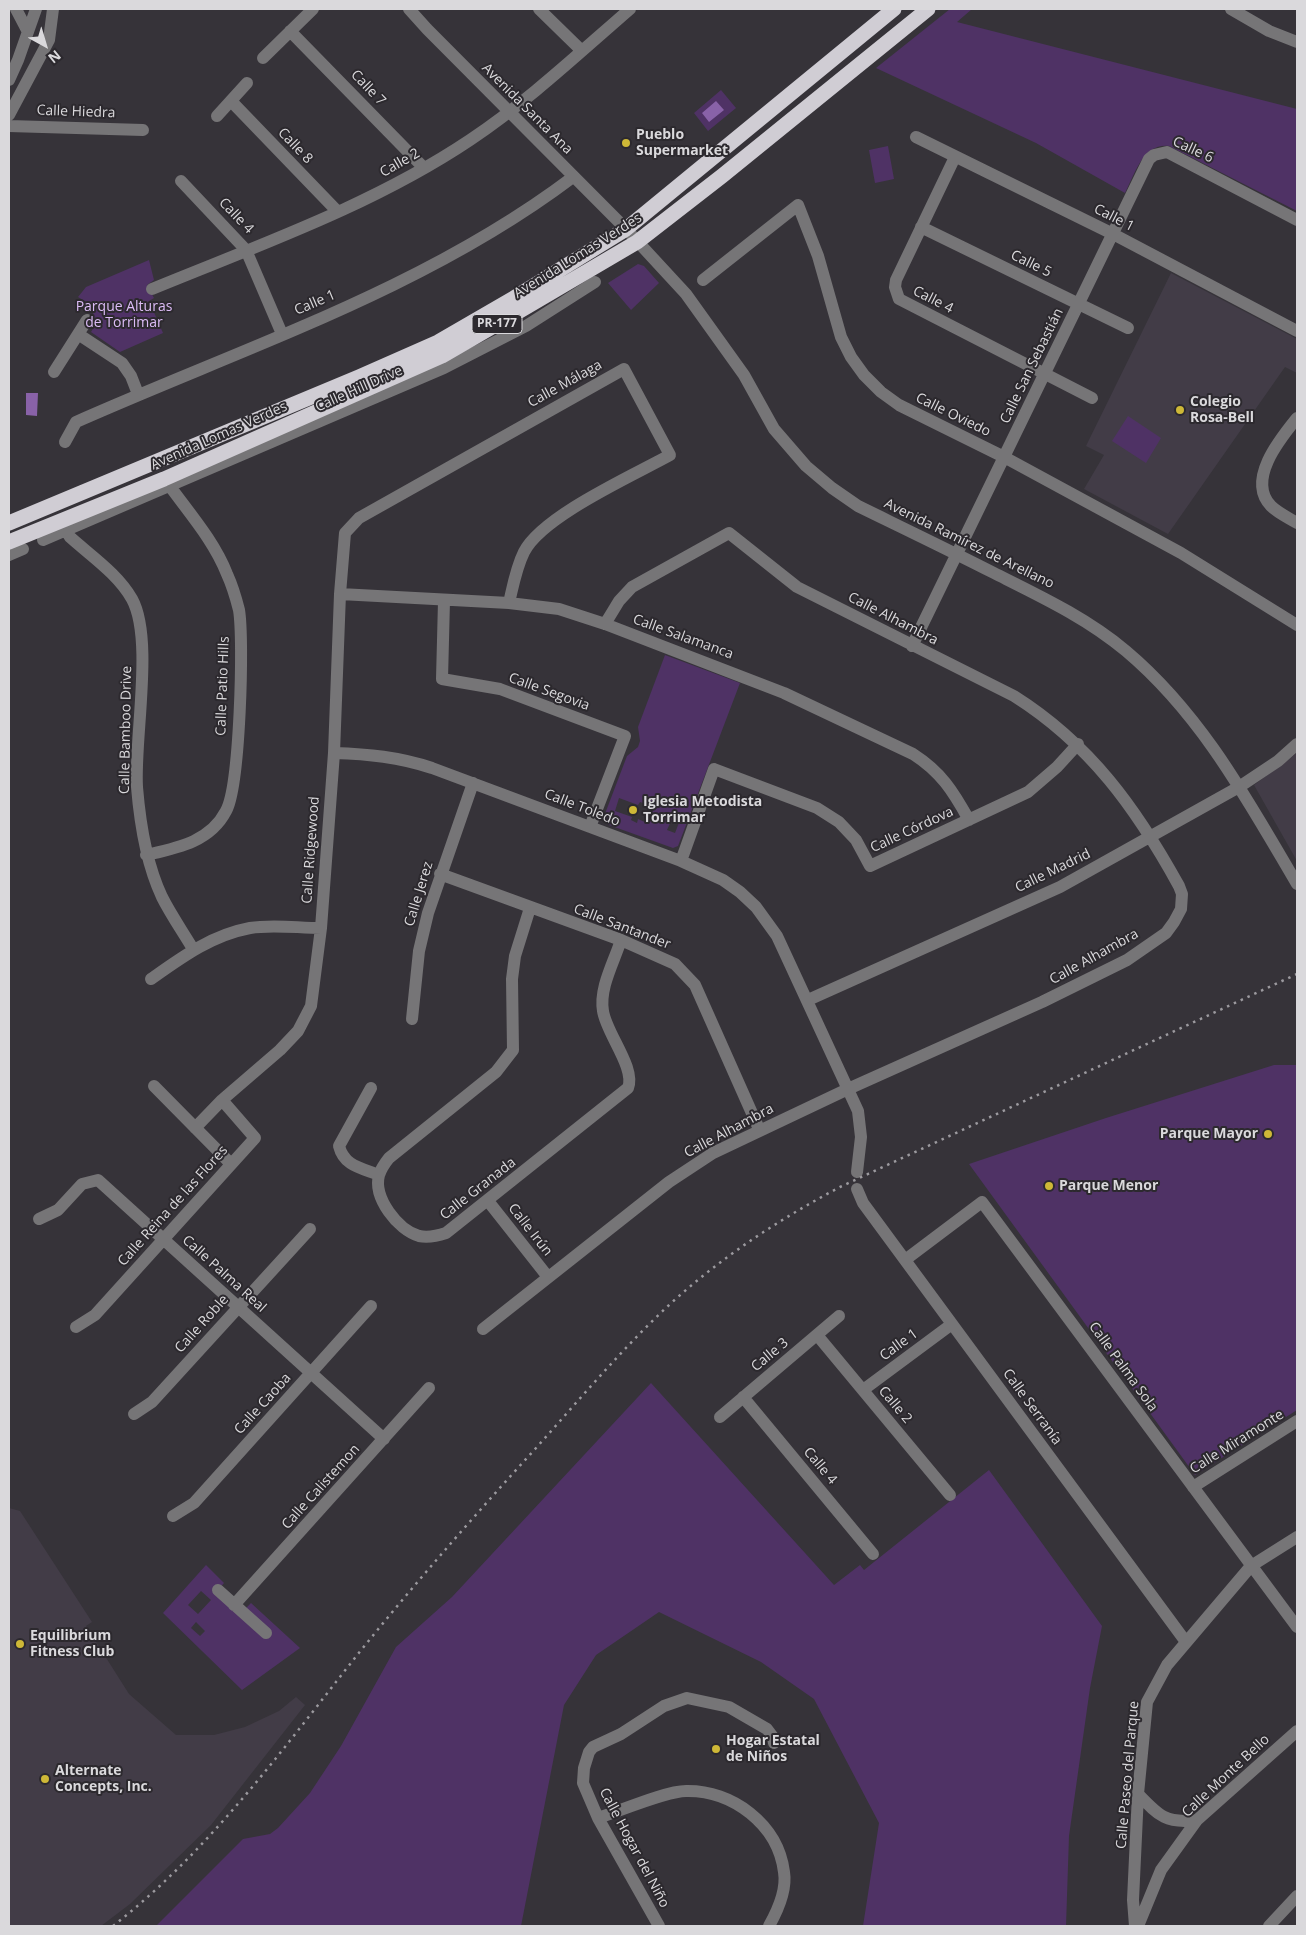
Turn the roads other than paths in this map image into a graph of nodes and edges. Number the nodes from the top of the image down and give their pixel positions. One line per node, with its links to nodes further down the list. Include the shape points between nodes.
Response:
1 (16, 9): 12 (street)
2 (36, 9): 12 (street)
3 (53, 9): 20 (street, via 49,40)
4 (313, 9): 11 (street)
5 (409, 9): 19 (street, Avenida Santa Ana)
6 (539, 9): 14 (street)
7 (630, 9): 14 (street, Calle 2)
8 (894, 9): 32 (highway, Avenida Lomas Verdes / PR-177)
9 (928, 9): 34 (highway, Avenida Lomas Verdes / PR-177)
10 (1231, 9): 13 (street, via 1269,31)
11 (290, 31): 15 (street); 26 (street, Calle 7)
12 (28, 32): 16 (street)
13 (1297, 42)
14 (582, 51): 19 (street, Calle 2)
15 (263, 58)
16 (9, 80)
17 (247, 83): 18 (street)
18 (230, 101): 21 (street); 29 (street, Calle 8)
19 (509, 112): 26 (street, Calle 2); 27 (street, Avenida Santa Ana)
20 (9, 115)
21 (217, 116)
22 (9, 126): 23 (street, Calle Hiedra)
23 (143, 130)
24 (916, 136): 25 (street, Calle 1)
25 (955, 157): 31 (street, Calle 4); 33 (street, Calle 1)
26 (423, 167): 29 (street, Calle 2)
27 (573, 177): 32 (street, Avenida Santa Ana); 44 (street, Calle 1, via 541,202 442,262)
28 (181, 181): 35 (street, Calle 4)
29 (337, 211): 35 (street, Calle 2)
30 (1297, 220): 33 (street, Calle 6, via 1166,152 1150,159)
31 (921, 227): 39 (street, Calle 5); 46 (street, Calle 4, via 896,280 899,299)
32 (626, 229): 34 (street, Avenida Ramírez de Arellano); 53 (highway, Avenida Lomas Verdes / PR-177, via 438,342)
33 (1113, 234): 39 (street, Calle San Sebastián); 42 (street, Calle 1)
34 (638, 242): 57 (highway, Avenida Lomas Verdes / PR-177, via 442,356 164,479); 60 (street, Avenida Ramírez de Arellano, via 692,301 744,375 774,429 806,466 858,506)
35 (246, 250): 38 (street, Calle 2); 44 (street, Calle 4)
36 (703, 280): 51 (street, Calle Oviedo, via 798,206 818,256 841,338 864,375 899,405)
37 (595, 282): 52 (street, Calle Hill Drive, via 526,326 444,368)
38 (152, 289)
39 (1079, 304): 41 (street, Calle 5); 46 (street, Calle San Sebastián)
40 (87, 320): 43 (street)
41 (1128, 328)
42 (1297, 331)
43 (78, 334): 45 (street); 47 (street, via 122,363)
44 (282, 334): 47 (street, Calle 1)
45 (54, 372)
46 (1044, 374): 48 (street, Calle 4); 51 (street, Calle San Sebastián)
47 (138, 394): 50 (street, Calle 1, via 76,422)
48 (1092, 398)
49 (1296, 422): 54 (street, via 1268,460 1262,481 1264,494 1271,506)
50 (65, 442)
51 (1004, 457): 60 (street, Calle San Sebastián); 65 (street, Calle Oviedo, via 1181,553)
52 (169, 485): 55 (street, Calle Hill Drive); 75 (street, Calle Patio Hills, via 217,550 228,576 239,610 241,670 233,788 226,810 214,827 196,841)
53 (9, 523)
54 (1297, 523)
55 (65, 529): 56 (street, Calle Hill Drive); 75 (street, Calle Bamboo Drive, via 120,583 132,600 139,623 142,654 137,786)
56 (43, 540)
57 (9, 542)
58 (23, 548): 59 (street)
59 (9, 555)
60 (957, 555): 66 (street, Calle San Sebastián); 71 (street, Avenida Ramírez de Arellano, via 1056,603 1126,651 1190,716)
61 (340, 594): 62 (street, Calle Salamanca); 63 (street, Calle Málaga, via 345,533 359,518 624,369 670,455 563,514 544,528 525,551); 69 (street, Calle Ridgewood)
62 (444, 601): 63 (street, Calle Salamanca); 73 (street, Calle Segovia, via 442,679 500,689 625,736)
63 (509, 604): 64 (street, Calle Salamanca, via 559,609)
64 (605, 624): 66 (street, Calle Alhambra, via 619,600 632,587 729,533 797,587); 72 (street, Calle Salamanca, via 784,693 913,754 946,781)
65 (1297, 625)
66 (912, 646): 67 (street, Calle Alhambra, via 1014,696 1043,714)
67 (1078, 744): 72 (street, Calle Córdova, via 1028,792); 74 (street, Calle Alhambra, via 1116,786)
68 (1297, 744): 71 (street, Calle Madrid)
69 (334, 753): 70 (street, Calle Toledo, via 401,758); 80 (street, Calle Ridgewood)
70 (473, 783): 73 (street, Calle Toledo); 77 (street, Calle Jerez)
71 (1240, 787): 74 (street, Calle Madrid); 78 (street, Avenida Ramírez de Arellano)
72 (969, 820): 76 (street, Calle Córdova, via 870,866 856,840 839,822 817,808 714,769)
73 (590, 827): 76 (street, Calle Toledo)
74 (1149, 836): 84 (street, Calle Madrid, via 1060,887); 88 (street, Calle Alhambra, via 1182,894 1181,909 1166,933 1127,960 1042,1002)
75 (146, 855): 82 (street, Calle Bamboo Drive, via 162,896)
76 (681, 861): 84 (street, Calle Toledo, via 723,880 756,907 777,936)
77 (440, 874): 79 (street, Calle Santander); 85 (street, Calle Jerez, via 419,951)
78 (1297, 884)
79 (530, 908): 81 (street, Calle Santander); 94 (street, via 515,956 512,978 512,1050 496,1072 389,1158)
80 (321, 928): 82 (street, via 252,928 220,936); 89 (street, Calle Ridgewood, via 311,1006 298,1031)
81 (622, 940): 91 (street, Calle Santander, via 666,959 695,985); 96 (street, Calle Granada, via 602,998 608,1028 628,1072 628,1088)
82 (193, 949): 83 (street)
83 (151, 979)
84 (808, 1000): 88 (street, Calle Toledo)
85 (412, 1019)
86 (154, 1086): 90 (street)
87 (371, 1088): 94 (street, via 339,1146 347,1163)
88 (848, 1089): 91 (street, Calle Alhambra); 93 (street, Calle Toledo, via 858,1111 861,1138)
89 (222, 1100): 90 (street); 92 (street, Calle Reina de las Flores, via 255,1138)
90 (195, 1128): 92 (street)
91 (759, 1129): 101 (street, Calle Alhambra, via 713,1152 669,1182)
92 (231, 1164): 99 (street, Calle Reina de las Flores)
93 (857, 1172)
94 (379, 1175): 96 (street, Calle Granada, via 378,1189 385,1206 402,1227 420,1236 446,1233)
95 (857, 1190): 100 (street, Calle Serranía)
96 (488, 1201): 101 (street, Calle Irún)
97 (39, 1219): 99 (street, Calle Palma Real, via 58,1210 82,1184 98,1180)
98 (310, 1229): 103 (street, Calle Roble)
99 (163, 1239): 103 (street, Calle Palma Real); 106 (street, Calle Reina de las Flores, via 95,1315)
100 (904, 1260): 105 (street, Calle Serranía); 117 (street, Calle Palma Sola, via 982,1202)
101 (548, 1277): 107 (street, Calle Alhambra)
102 (371, 1306): 109 (street, Calle Caoba)
103 (238, 1307): 109 (street, Calle Palma Real); 113 (street, Calle Roble, via 152,1402)
104 (839, 1316): 108 (street, Calle 3)
105 (952, 1324): 111 (street, Calle 1); 127 (street, Calle Serranía)
106 (76, 1327)
107 (484, 1329)
108 (817, 1335): 111 (street, Calle 2); 112 (street, Calle 3)
109 (311, 1373): 116 (street, Calle Palma Real); 119 (street, Calle Caoba, via 194,1503)
110 (429, 1388): 116 (street, Calle Calistemon)
111 (863, 1390): 118 (street, Calle 2)
112 (743, 1397): 114 (street, Calle 3); 121 (street, Calle 4)
113 (134, 1414)
114 (720, 1417)
115 (1297, 1422): 117 (street, Calle Miramonte)
116 (384, 1439): 124 (street, Calle Calistemon)
117 (1193, 1488): 122 (street, Calle Palma Sola)
118 (950, 1495)
119 (173, 1516)
120 (1297, 1537): 122 (street, Calle Paseo del Parque)
121 (874, 1554)
122 (1251, 1566): 125 (street, Calle Palma Sola); 127 (street, Calle Paseo del Parque)
123 (218, 1590): 124 (street)
124 (234, 1605): 126 (street)
125 (1297, 1627)
126 (266, 1633)
127 (1186, 1642): 130 (street, Calle Paseo del Parque, via 1167,1665 1147,1702)
128 (1297, 1731): 132 (street, Calle Monte Bello)
129 (774, 1743): 131 (street, Calle Hogar del Niño, via 766,1729 728,1707 687,1698 664,1706 589,1752 583,1783)
130 (1138, 1794): 132 (street, via 1154,1811 1169,1820); 136 (street, Calle Paseo del Parque, via 1133,1900)
131 (598, 1818): 134 (street, Calle Hogar del Niño); 135 (street, via 685,1791 716,1795 738,1804 754,1815 768,1833 784,1872 783,1892)
132 (1197, 1820): 136 (street, Calle Monte Bello, via 1161,1870)
133 (1297, 1896): 137 (street)
134 (659, 1926)
135 (770, 1926)
136 (1137, 1926)
137 (1270, 1926)

